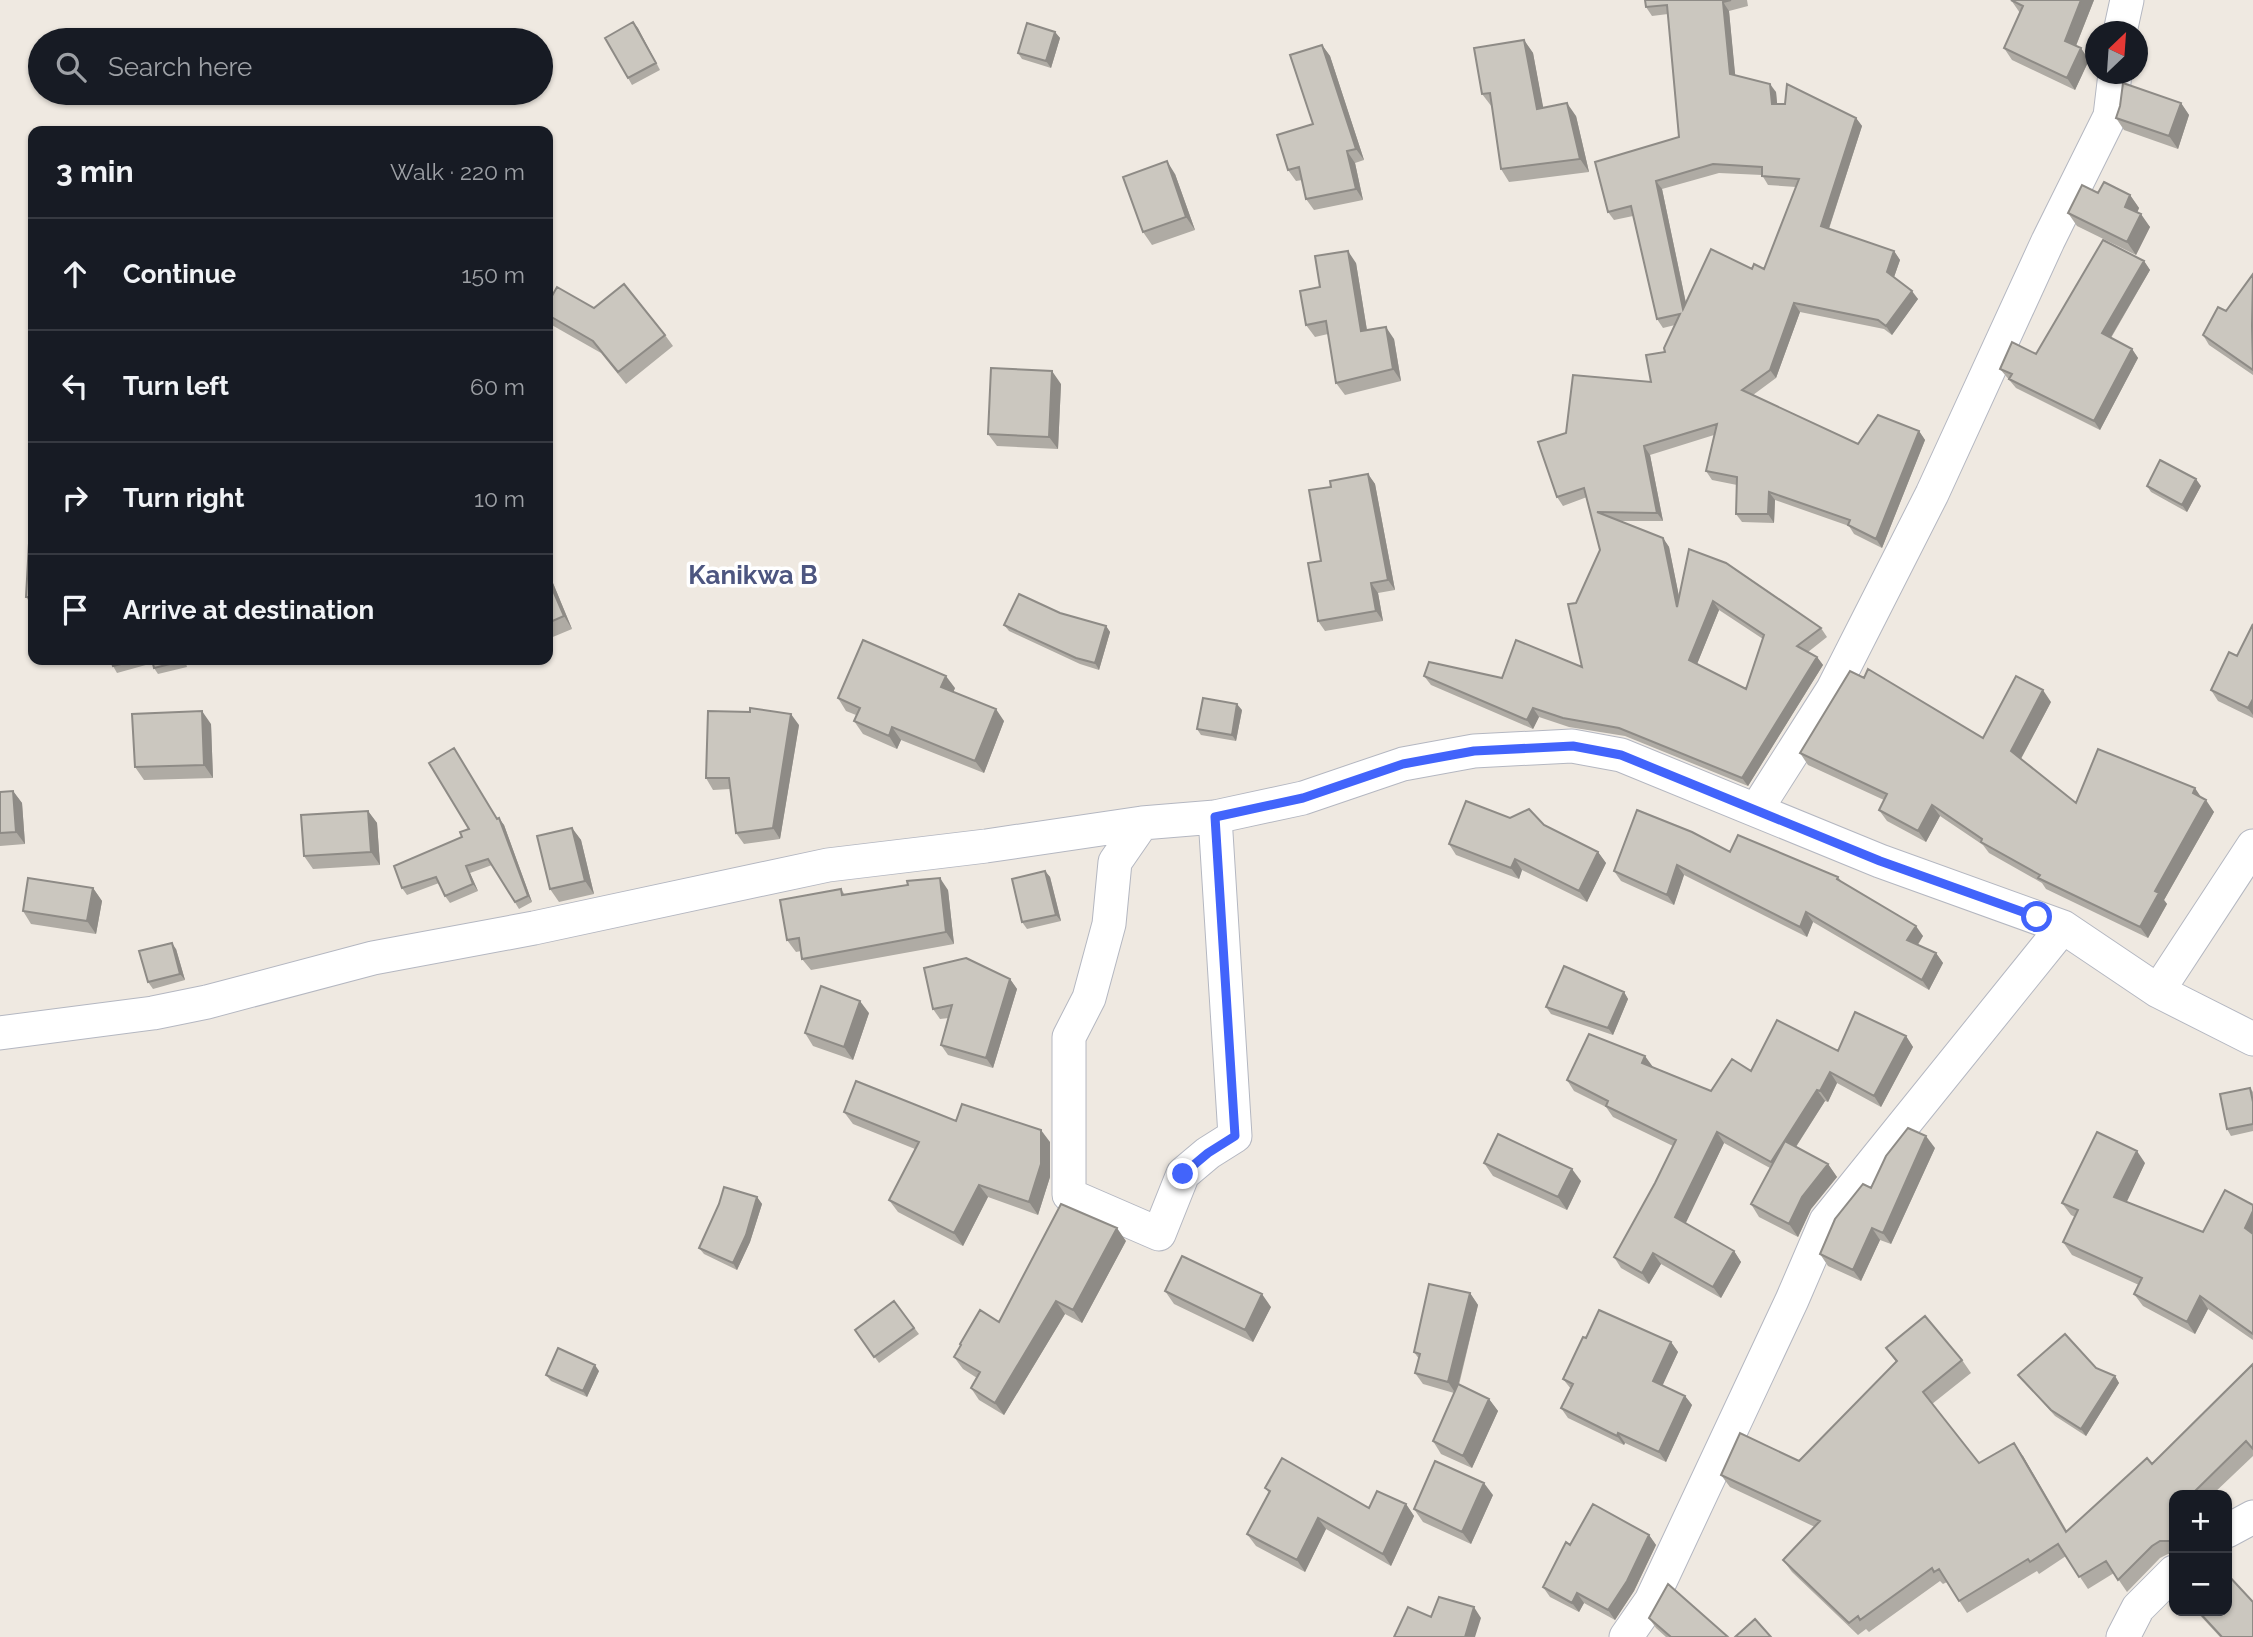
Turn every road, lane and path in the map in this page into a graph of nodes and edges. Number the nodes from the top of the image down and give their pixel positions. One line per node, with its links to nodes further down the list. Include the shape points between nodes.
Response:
1 (2127, 0): 2 (street)
2 (2122, 21)
3 (2114, 84): 4 (street, via 2110,116 1933,494 1833,689)
4 (1756, 810): 5 (street, via 1621,755 1573,746 1536,746 1403,764 1303,798); 8 (street)
5 (1215, 817): 6 (street); 6 (street, via 1235,1136 1183,1174 1159,1234 1069,1195 1069,1037 1089,998 1109,924 1115,862)
6 (1142, 823): 10 (street, via 828,865 373,958 153,1013)
7 (2253, 846): 9 (street)
8 (2063, 927): 9 (street); 15 (street, via 1826,1221 1651,1601)
9 (2158, 991): 11 (street)
10 (0, 1033)
11 (2253, 1039)
12 (2253, 1517): 13 (street)
13 (2232, 1528)
14 (2169, 1577): 16 (street, via 2138,1608)
15 (1626, 1637)
16 (2123, 1637)

